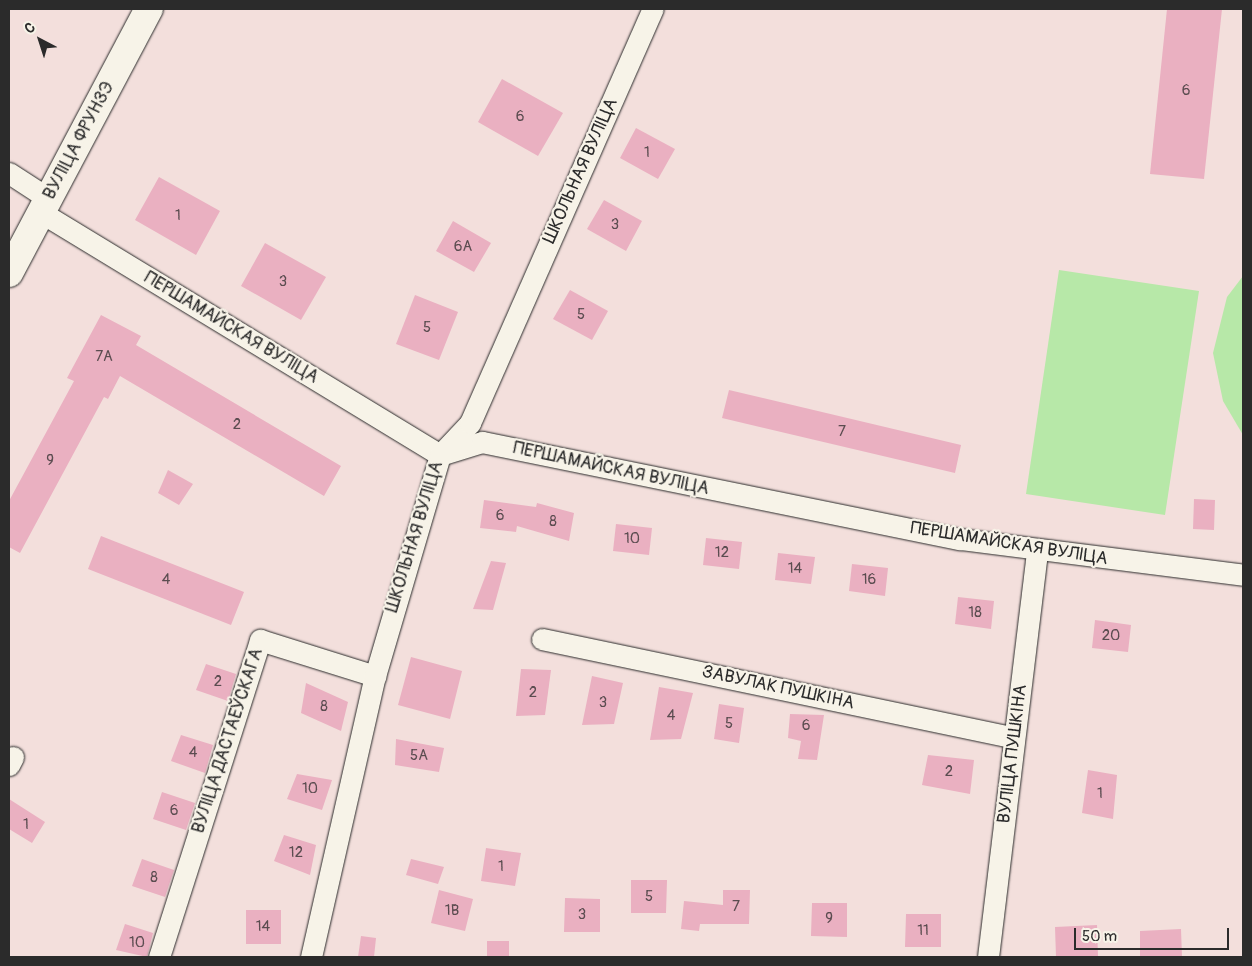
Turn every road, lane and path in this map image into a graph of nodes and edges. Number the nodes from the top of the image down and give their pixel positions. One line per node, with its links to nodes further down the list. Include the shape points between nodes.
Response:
1 (149, 9): 4 (street, ВУЛІЦА ФРУНЗЭ)
2 (653, 9): 6 (street, ШКОЛЬНАЯ ВУЛІЦА, via 470,422)
3 (9, 173): 4 (street, ПЕРШАМАЙСКАЯ ВУЛІЦА)
4 (45, 206): 5 (street, ВУЛІЦА ФРУНЗЭ); 6 (street, ПЕРШАМАЙСКАЯ ВУЛІЦА)
5 (9, 273)
6 (440, 455): 7 (street, ПЕРШАМАЙСКАЯ ВУЛІЦА, via 482,442); 10 (street, ШКОЛЬНАЯ ВУЛІЦА)
7 (1036, 550): 8 (street, ПЕРШАМАЙСКАЯ ВУЛІЦА); 11 (street, ВУЛІЦА ПУШКІНА)
8 (1243, 575)
9 (542, 639): 11 (street, ЗАВУЛАК ПУШКІНА)
10 (375, 676): 12 (street, ВУЛІЦА ДАСТАЕЎСКАГА, via 260,640); 13 (street, ШКОЛЬНАЯ ВУЛІЦА)
11 (1014, 738): 14 (street, ВУЛІЦА ПУШКІНА)
12 (159, 957)
13 (311, 957)
14 (988, 957)

